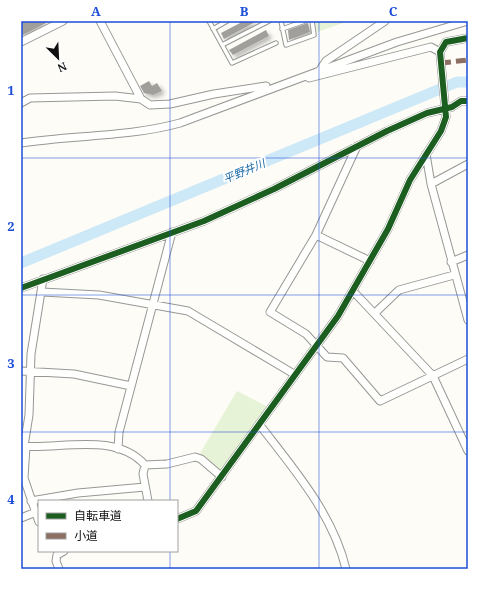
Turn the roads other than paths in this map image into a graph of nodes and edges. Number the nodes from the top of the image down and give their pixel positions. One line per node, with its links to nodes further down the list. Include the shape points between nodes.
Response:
1 (63, 21): 14 (street)
2 (100, 21): 20 (street)
3 (209, 21): 11 (lane)
4 (227, 21): 11 (lane)
5 (269, 21): 16 (lane)
6 (281, 21): 12 (lane)
7 (305, 21): 12 (lane)
8 (312, 21): 12 (lane, via 314,35 286,45)
9 (385, 21): 18 (street, via 326,61)
10 (468, 21): 18 (street, via 397,42)
11 (213, 28): 16 (lane)
12 (282, 29)
13 (468, 38): 17 (street, via 446,42)
14 (21, 42)
15 (276, 43): 16 (lane, via 232,64)
16 (222, 45)
17 (440, 52): 19 (street, via 431,47); 23 (street)
18 (320, 70): 19 (street)
19 (288, 82): 20 (street, via 170,104 150,105); 24 (street, via 155,130)
20 (141, 99): 22 (street, via 106,96 30,98)
21 (468, 101): 23 (street, via 461,101 452,107)
22 (21, 103)
23 (446, 105): 25 (street); 26 (street, via 446,117 441,131)
24 (21, 143)
25 (357, 146): 29 (street, via 274,189 204,221); 30 (street)
26 (426, 154): 28 (street); 32 (street, via 410,180)
27 (468, 164): 28 (street)
28 (431, 184): 33 (street)
29 (172, 232): 35 (street); 39 (street)
30 (316, 235): 32 (street); 42 (street, via 270,312 306,334)
31 (468, 255): 33 (street)
32 (370, 261): 37 (street)
33 (451, 262): 34 (street)
34 (454, 275): 40 (street, via 399,290); 41 (street)
35 (44, 280): 36 (street); 38 (street)
36 (21, 288)
37 (353, 291): 40 (street); 42 (street, via 338,316)
38 (42, 292): 39 (street, via 99,295); 44 (street)
39 (153, 305): 46 (street, via 188,311); 48 (street)
40 (375, 312): 47 (street)
41 (468, 320)
42 (316, 344): 46 (street); 47 (street, via 327,357 343,358 380,401)
43 (468, 359): 47 (street)
44 (30, 370): 45 (street); 48 (street, via 74,374); 50 (street, via 29,415)
45 (21, 371)
46 (294, 374): 49 (street)
47 (432, 376): 52 (street)
48 (131, 386): 51 (street, via 119,432)
49 (259, 424): 54 (street); 64 (street, via 319,504)
50 (24, 446): 51 (street, via 92,444); 57 (street, via 24,478)
51 (118, 449): 53 (street)
52 (468, 451)
53 (145, 465): 54 (street, via 161,465 195,457); 55 (street)
54 (222, 477): 61 (street, via 196,511)
55 (145, 487): 56 (street); 57 (street, via 78,493)
56 (148, 500)
57 (31, 501): 58 (street)
58 (36, 512): 59 (street); 60 (street)
59 (21, 518)
60 (38, 519)
61 (178, 519)
62 (54, 553): 63 (street)
63 (59, 569)
64 (346, 569)

